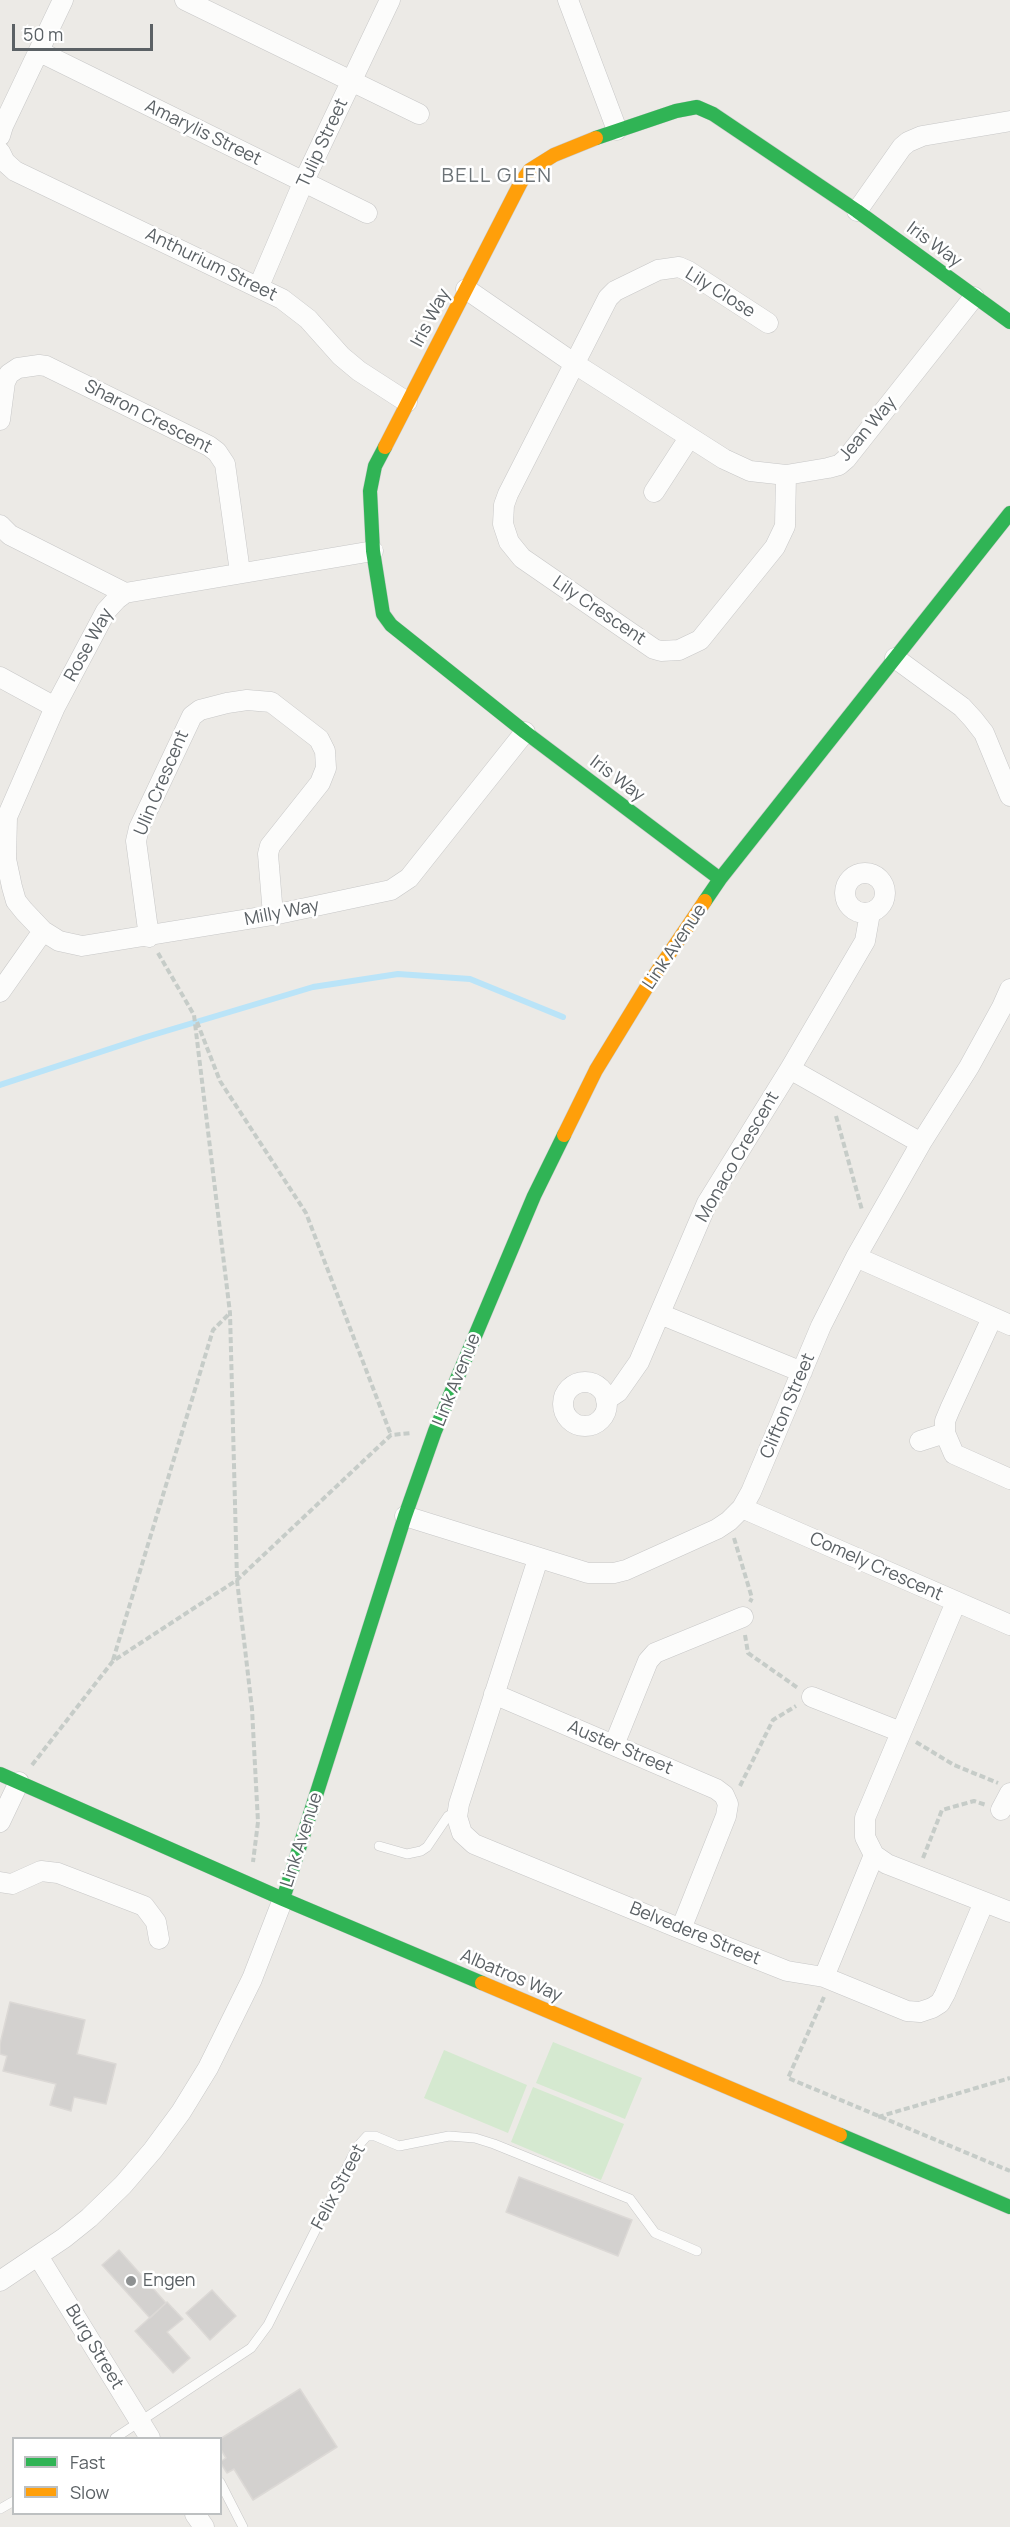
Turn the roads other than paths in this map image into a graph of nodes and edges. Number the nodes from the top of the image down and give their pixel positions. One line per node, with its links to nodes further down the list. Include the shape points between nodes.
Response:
1 (63, 0): 5 (street)
2 (185, 0): 6 (street)
3 (390, 0): 6 (street, Tulip Street)
4 (568, 0): 9 (street)
5 (40, 52): 10 (street); 12 (street, Amarylis Street)
6 (352, 81): 7 (street); 12 (street, Tulip Street)
7 (419, 114)
8 (1007, 127): 13 (street, via 922,136 908,142)
9 (617, 130): 13 (street, Iris Way, via 676,111 705,109); 16 (street, Iris Way, via 554,155 530,170)
10 (0, 136)
11 (0, 152): 15 (street, Anthurium Street, via 15,171)
12 (303, 183): 14 (street, Amarylis Street); 15 (street, Tulip Street)
13 (857, 212): 17 (street, Iris Way)
14 (367, 213)
15 (259, 286): 21 (street, Anthurium Street, via 293,306 350,363)
16 (466, 289): 20 (street, Jean Way); 21 (street, Iris Way)
17 (974, 297): 18 (street, Iris Way); 24 (street, Jean Way, via 846,459 828,468)
18 (1010, 322)
19 (768, 323): 20 (street, Lily Close, via 688,271 669,268 642,277 608,298)
20 (575, 364): 23 (street, Jean Way); 24 (street, Lily Crescent, via 508,494 503,514 505,532 522,558 654,649 670,652 700,640 775,547 785,526)
21 (407, 402): 28 (street, Iris Way, via 372,478)
22 (0, 420): 29 (street, Sharon Crescent, via 2,393 9,374 39,364 209,446 225,464)
23 (689, 438): 24 (street, Jean Way, via 750,471); 25 (street)
24 (786, 475)
25 (654, 492)
26 (1010, 513): 31 (street, Link Avenue)
27 (0, 525): 30 (street, via 10,535)
28 (373, 551): 29 (street, Rose Way); 34 (street, Iris Way, via 386,620)
29 (240, 572): 30 (street, Rose Way)
30 (125, 593): 33 (street, Rose Way, via 106,611)
31 (895, 658): 35 (street, via 973,719 984,733); 36 (street, Link Avenue)
32 (0, 677): 33 (street)
33 (55, 707): 39 (street, Rose Way, via 5,829 6,859 16,901)
34 (525, 732): 36 (street, Iris Way); 38 (street, Milly Way, via 402,884 380,894)
35 (1010, 796)
36 (720, 879): 55 (street, Link Avenue, via 596,1070 534,1196 435,1431)
37 (870, 913): 44 (street, Monaco Crescent, via 865,941)
38 (273, 915): 40 (street, Milly Way); 40 (street, Ulin Crescent, via 267,864 270,846 320,783 326,768 325,751 319,739 271,702 227,703 192,716 139,828 136,841)
39 (43, 931): 40 (street, Milly Way, via 82,946); 42 (street)
40 (149, 937)
41 (1010, 989): 43 (street, Clifton Street)
42 (0, 992)
43 (1006, 1009): 45 (street, Clifton Street)
44 (790, 1069): 45 (street); 47 (street, Monaco Crescent, via 707,1203)
45 (921, 1143): 46 (street, Clifton Street)
46 (856, 1257): 48 (street); 49 (street, Clifton Street)
47 (660, 1314): 49 (street); 50 (street, Monaco Crescent, via 639,1362 618,1392)
48 (1001, 1322): 51 (street, via 950,1409)
49 (802, 1372): 54 (street, Clifton Street, via 765,1461)
50 (606, 1400)
51 (945, 1433): 52 (street); 53 (street, via 954,1454)
52 (920, 1441)
53 (1010, 1479)
54 (735, 1514): 56 (street, via 717,1529 614,1573 588,1573); 57 (street, Comely Crescent)
55 (405, 1516): 56 (street); 73 (street, Link Avenue)
56 (538, 1559): 60 (street)
57 (956, 1602): 59 (street, Comely Crescent); 62 (street)
58 (743, 1617): 63 (street, via 655,1653 648,1661)
59 (1010, 1625)
60 (494, 1694): 63 (street, Auster Street); 68 (street)
61 (812, 1697): 62 (street)
62 (901, 1732): 71 (street, via 865,1818 865,1837)
63 (614, 1745): 76 (street, Auster Street, via 716,1789 727,1799 727,1813)
64 (0, 1774): 65 (street, Albatros Way)
65 (19, 1782): 69 (street); 73 (street, Albatros Way)
66 (1005, 1788): 67 (street)
67 (1001, 1810)
68 (458, 1811): 70 (lane, via 445,1820 428,1847 421,1851 407,1854); 76 (street, Belvedere Street, via 462,1833 474,1844)
69 (0, 1822)
70 (379, 1846)
71 (874, 1855): 74 (street, via 887,1864); 78 (street)
72 (0, 1882): 77 (street, via 12,1884 41,1870 58,1873 144,1906 156,1922)
73 (283, 1899): 79 (street, Albatros Way); 81 (street, Link Avenue, via 252,1979 208,2068 181,2112 123,2185)
74 (984, 1902): 75 (street); 78 (street, Belvedere Street, via 945,1994 932,2008 907,2011)
75 (1010, 1912)
76 (681, 1929): 78 (street, Belvedere Street, via 787,1971)
77 (159, 1939)
78 (828, 1978)
79 (1010, 2207)
80 (697, 2251): 83 (lane, Felix Street, via 655,2233 630,2199 494,2144 449,2136 399,2146 367,2136 357,2147 259,2338)
81 (38, 2256): 82 (street, Link Avenue); 83 (street, Burg Street)
82 (0, 2281)
83 (145, 2431): 84 (lane)
84 (123, 2437)
85 (222, 2486): 86 (lane)
86 (243, 2527)

